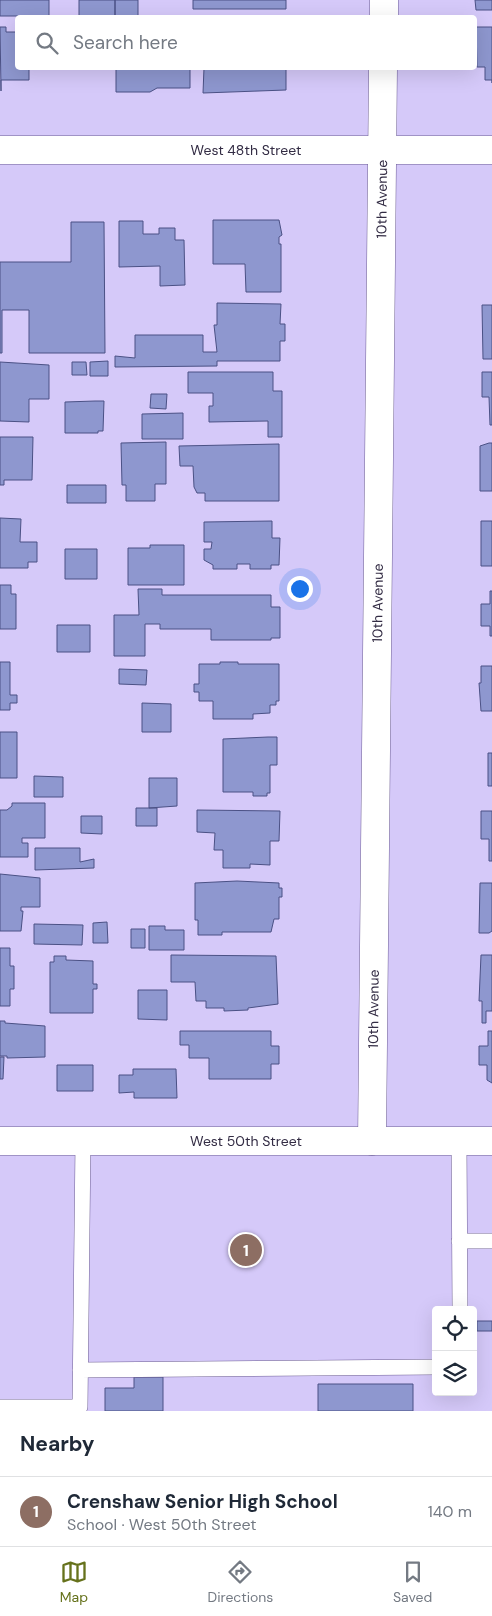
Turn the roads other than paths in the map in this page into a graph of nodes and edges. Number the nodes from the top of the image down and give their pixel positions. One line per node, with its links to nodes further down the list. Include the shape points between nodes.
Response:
1 (384, 0): 2 (street)
2 (384, 15)
3 (383, 70): 6 (street, 10th Avenue)
4 (0, 150): 6 (street, West 48th Street)
5 (492, 150): 6 (street, West 48th Street)
6 (382, 151): 9 (street, 10th Avenue)
7 (0, 1141): 8 (street, West 50th Street)
8 (83, 1141): 9 (street, West 50th Street); 16 (lane)
9 (372, 1141): 10 (street, West 50th Street)
10 (459, 1141): 11 (street, West 50th Street); 12 (lane)
11 (492, 1141)
12 (459, 1241): 13 (lane); 14 (lane)
13 (492, 1241)
14 (460, 1306)
15 (432, 1367): 16 (lane)
16 (80, 1370): 17 (lane, via 80,1407)
17 (0, 1407)

